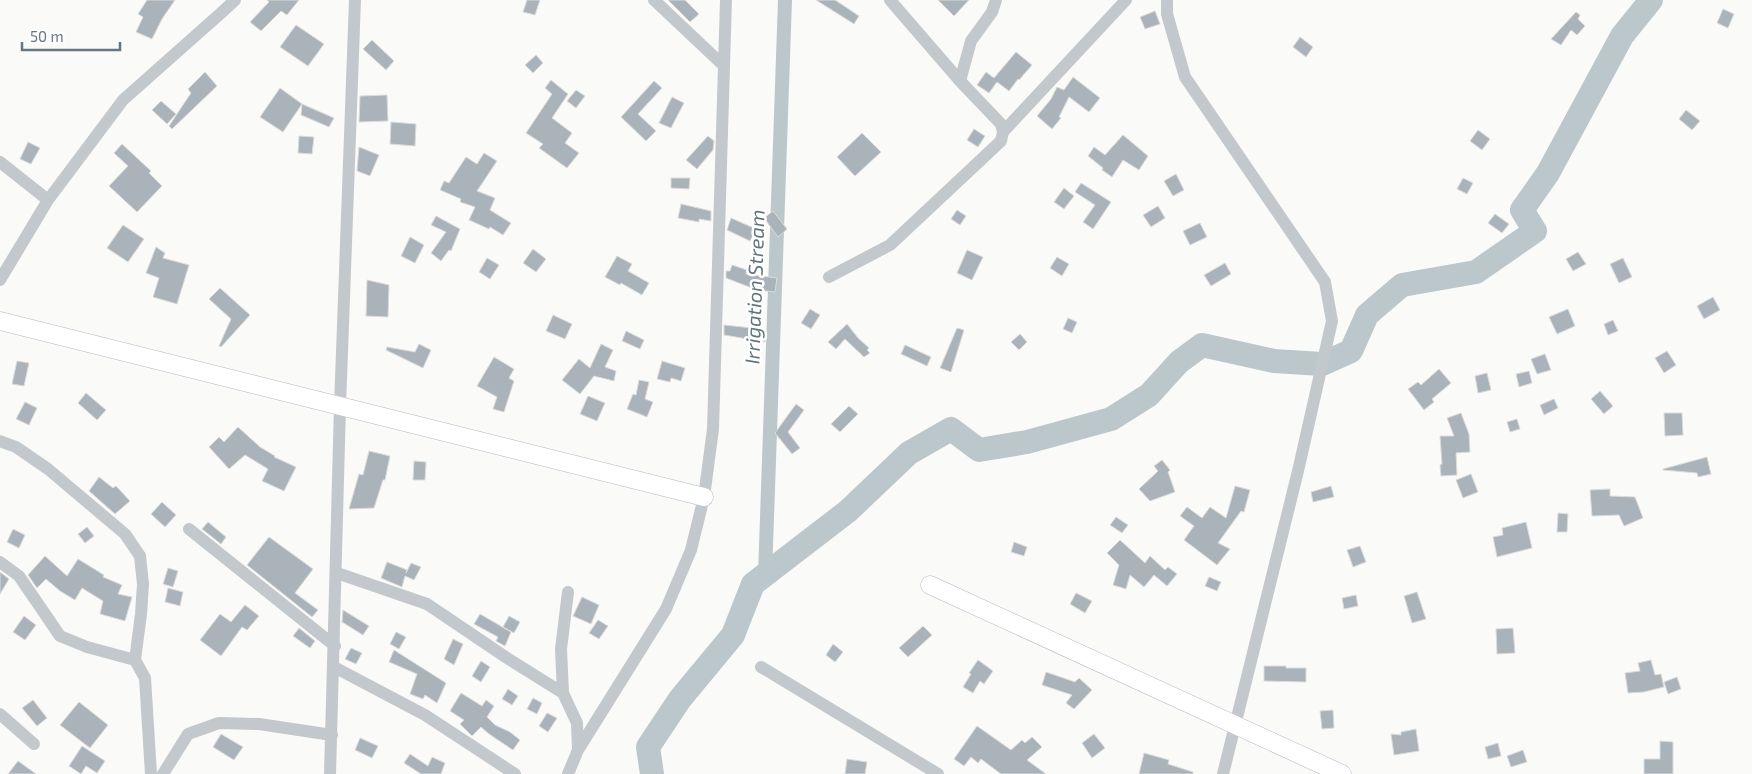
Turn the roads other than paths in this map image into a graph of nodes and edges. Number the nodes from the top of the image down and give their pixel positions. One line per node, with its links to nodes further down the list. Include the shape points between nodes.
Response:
1 (234, 0): 13 (street, via 123,100)
2 (355, 0): 17 (street)
3 (654, 0): 9 (street)
4 (726, 0): 9 (street)
5 (890, 0): 10 (street)
6 (996, 0): 10 (street, via 992,12 971,41)
7 (1126, 0): 11 (street)
8 (1167, 0): 31 (street, via 1167,14 1185,77 1325,282 1332,321)
9 (724, 66): 19 (street, via 713,429)
10 (960, 81): 11 (street, via 1001,124)
11 (1003, 132): 14 (street, via 1001,142 890,245)
12 (0, 162): 13 (street)
13 (48, 200): 15 (street)
14 (829, 277)
15 (0, 280)
16 (0, 320): 17 (street)
17 (340, 406): 19 (street); 22 (street)
18 (0, 441): 26 (street, via 16,447 48,469 125,534 140,556 143,584)
19 (704, 498): 34 (street, via 691,550 666,609)
20 (189, 529): 25 (street)
21 (0, 562): 26 (street, via 20,576 60,636)
22 (337, 573): 25 (street); 29 (street, via 426,604)
23 (930, 585): 31 (street)
24 (568, 592): 29 (street, via 561,650)
25 (335, 646): 27 (street)
26 (135, 660): 36 (street, via 145,678)
27 (334, 667): 32 (street); 38 (street, via 425,715)
28 (761, 667): 40 (street)
29 (564, 693): 34 (street, via 577,722)
30 (0, 714): 33 (street)
31 (1235, 725): 41 (street); 42 (street)
32 (332, 735): 35 (street); 37 (street, via 259,724 219,723 188,734)
33 (34, 744)
34 (578, 750): 39 (street)
35 (334, 772)
36 (151, 774)
37 (163, 774)
38 (515, 774)
39 (568, 774)
40 (938, 774)
41 (1223, 774)
42 (1342, 774)

